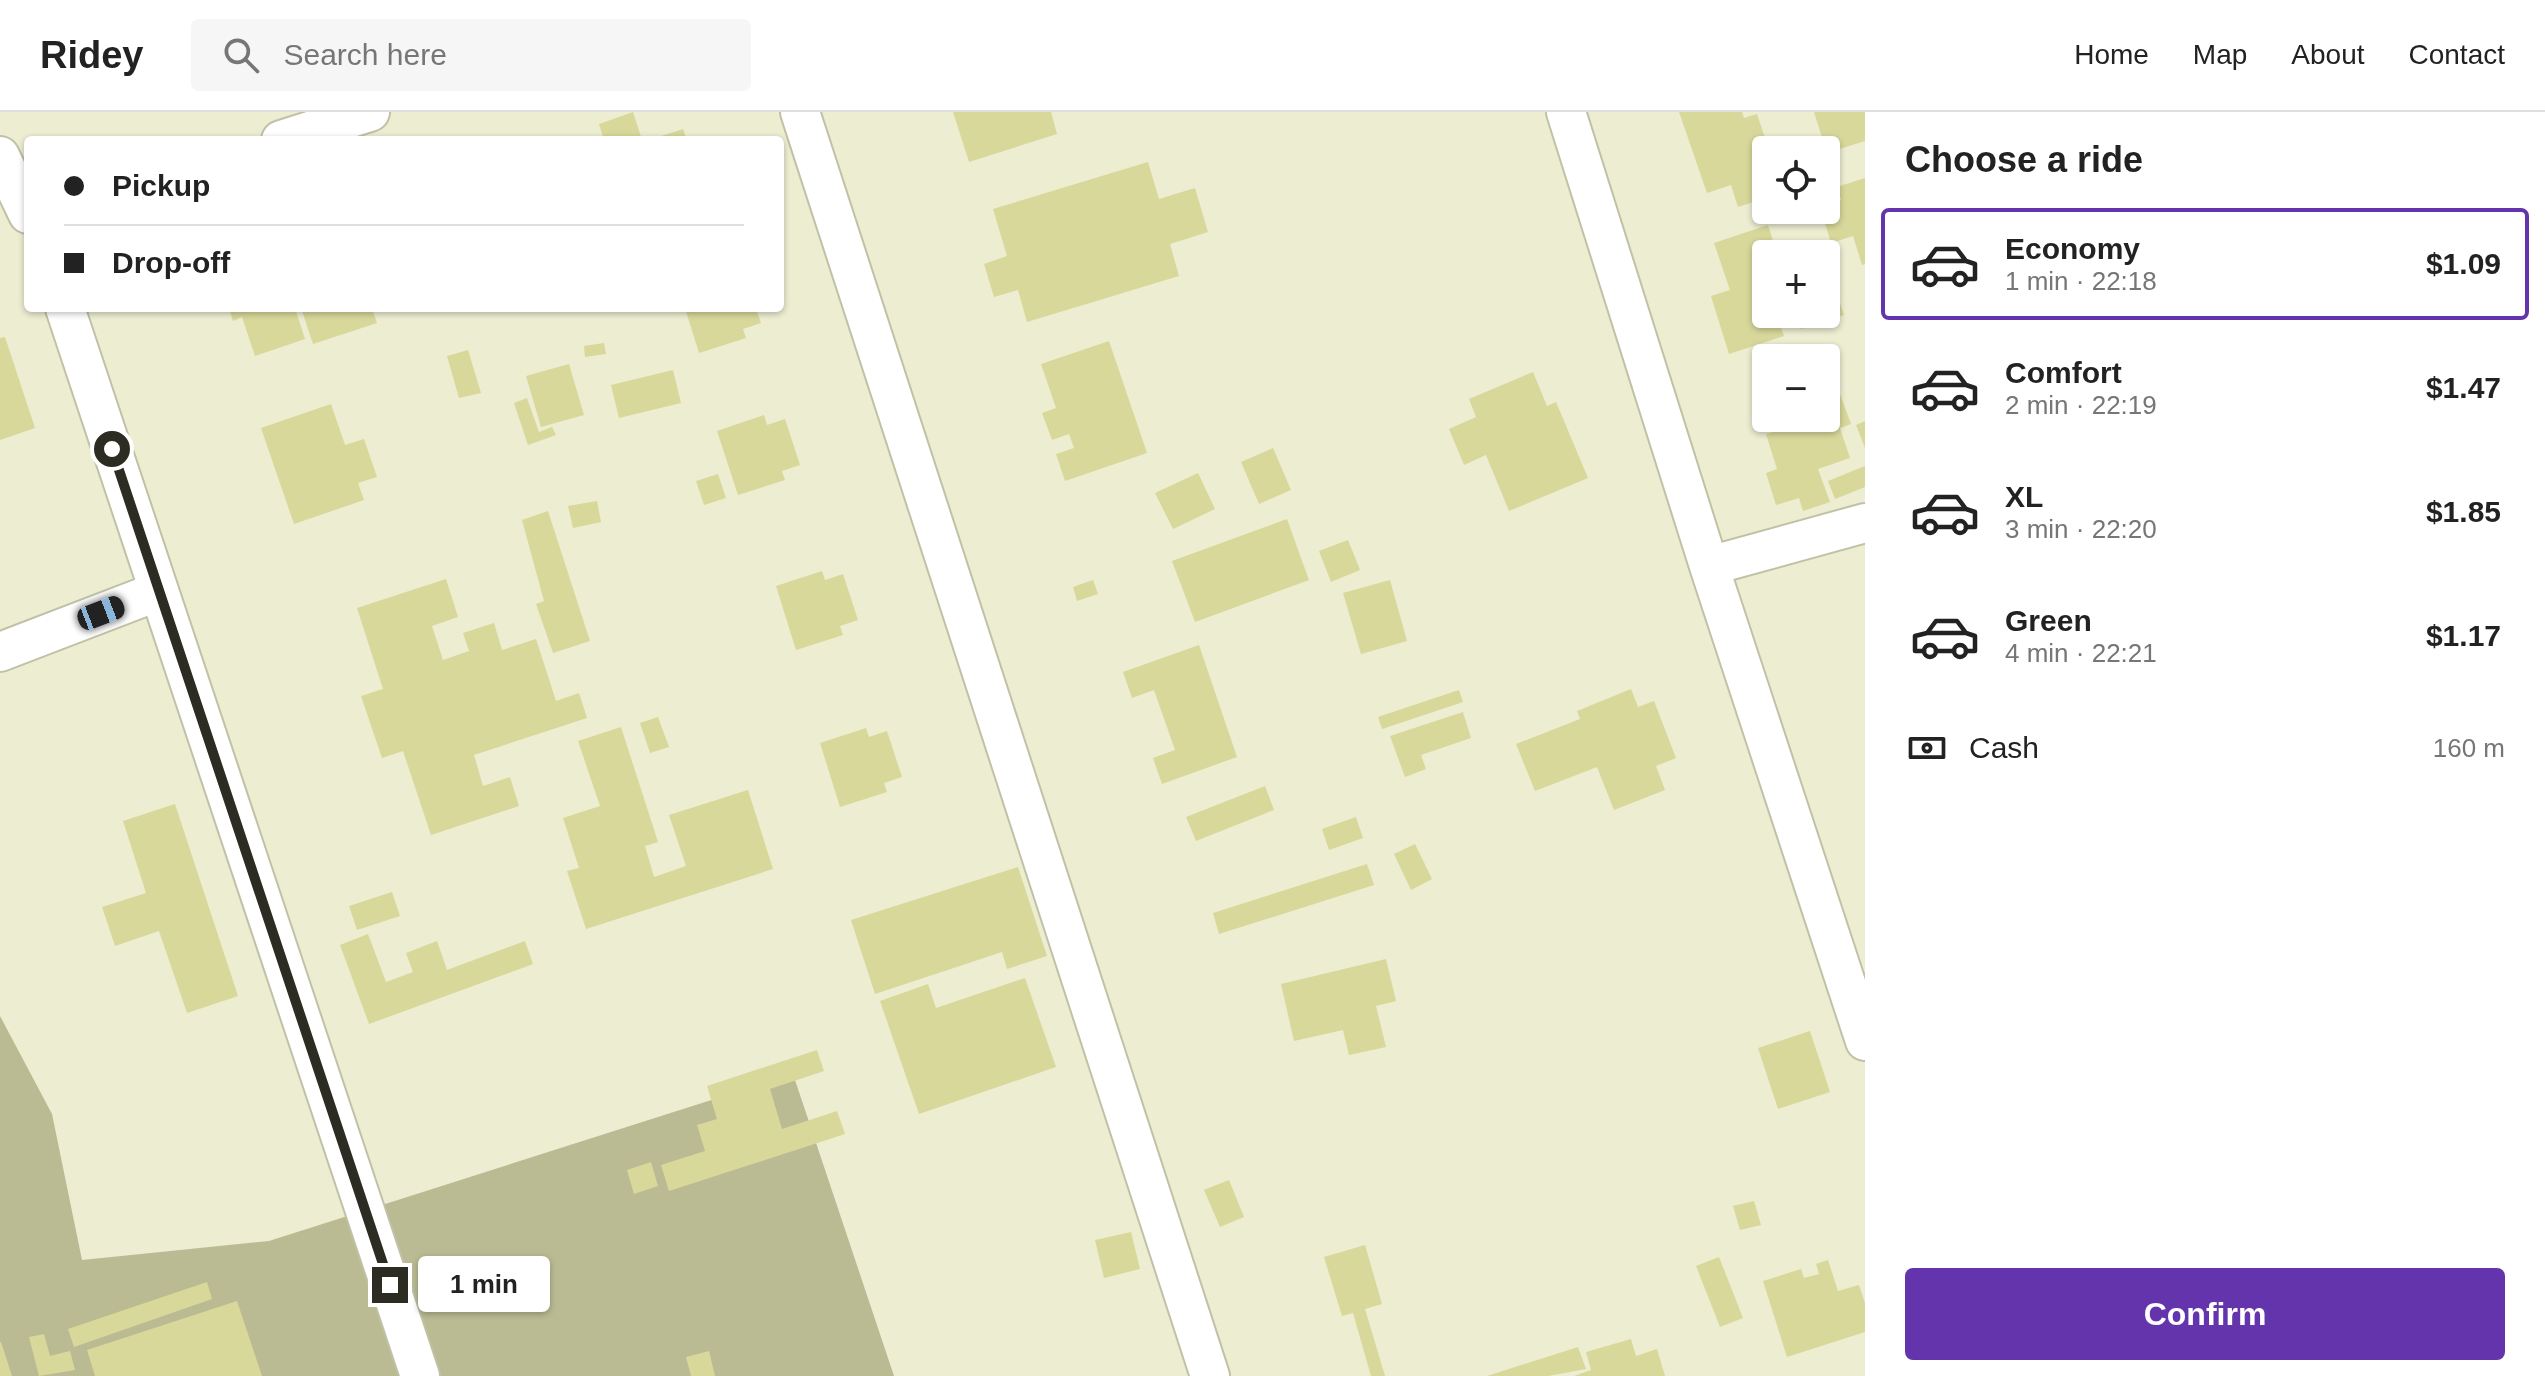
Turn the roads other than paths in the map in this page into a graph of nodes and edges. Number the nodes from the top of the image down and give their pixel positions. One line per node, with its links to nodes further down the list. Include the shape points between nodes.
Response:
1 (370, 112): 4 (street)
2 (800, 112): 14 (street)
3 (1566, 112): 9 (street)
4 (294, 136)
5 (0, 156): 6 (street)
6 (24, 206)
7 (66, 312): 10 (street)
8 (1865, 523): 9 (street)
9 (1709, 566): 12 (street)
10 (159, 591): 11 (street); 13 (street)
11 (0, 652)
12 (1865, 1041)
13 (420, 1376)
14 (1210, 1376)

